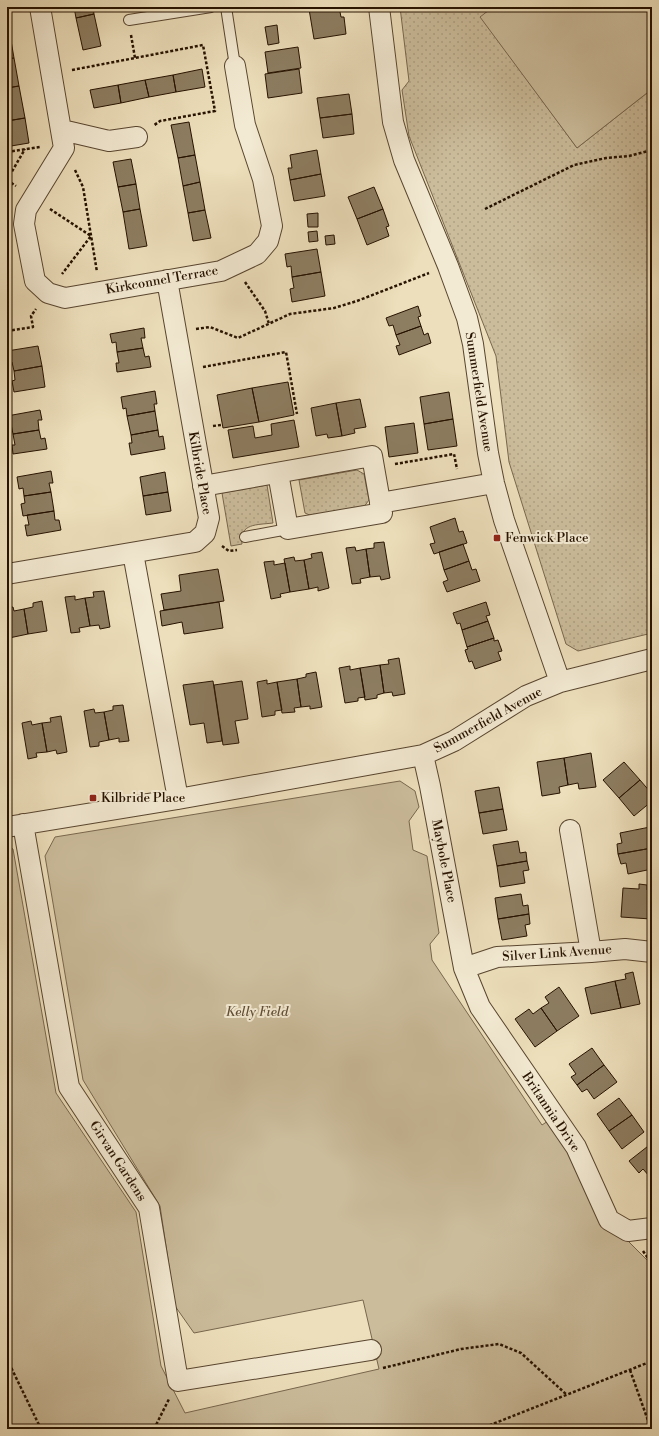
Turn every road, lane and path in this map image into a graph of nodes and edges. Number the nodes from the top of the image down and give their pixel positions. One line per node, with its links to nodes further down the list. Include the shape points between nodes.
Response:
1 (40, 7): 7 (street)
2 (211, 7): 5 (lane)
3 (226, 7): 6 (lane)
4 (379, 7): 16 (street, Summerfield Avenue, via 393,122 404,160)
5 (129, 20)
6 (235, 66): 15 (street, Kirkconnel Terrace, via 245,125 263,179 272,226 268,242 257,254)
7 (51, 74): 8 (path, via 203,45 215,111 160,121); 9 (street)
8 (137, 137): 9 (street, via 109,141)
9 (63, 139): 10 (path, via 49,145); 18 (path, via 83,187); 18 (street, Kirkconnel Terrace, via 26,210 24,224 36,281 48,293 65,298)
10 (25, 149): 12 (path); 13 (path)
11 (652, 150): 14 (path, via 574,165)
12 (7, 152)
13 (7, 180)
14 (485, 208)
15 (233, 266): 17 (street, Kirkconnel Terrace, via 221,271); 19 (path, via 265,311)
16 (448, 266): 19 (path, via 357,301 334,308 290,314); 26 (street, Summerfield Avenue, via 467,318 473,344)
17 (167, 280): 18 (street, Kirkconnel Terrace); 20 (street, Kilbride Place)
18 (101, 291)
19 (269, 324): 20 (path, via 238,338 210,327)
20 (176, 332): 21 (street, Kilbride Place)
21 (183, 370): 22 (path, via 286,352); 27 (street, Kilbride Place)
22 (296, 414)
23 (454, 454): 24 (path)
24 (374, 468): 25 (street, via 372,456); 28 (street)
25 (278, 473): 27 (street); 29 (street)
26 (494, 483): 28 (street); 34 (street, Summerfield Avenue, via 504,520)
27 (203, 486): 31 (street, Kilbride Place, via 209,518 205,533 195,542)
28 (380, 503): 29 (street, via 382,513)
29 (288, 529): 30 (lane)
30 (244, 537)
31 (133, 553): 32 (street, Kilbride Place); 36 (street)
32 (7, 574)
33 (652, 659): 34 (street)
34 (560, 682): 35 (street, Summerfield Avenue, via 526,696 454,741)
35 (423, 755): 36 (street, Summerfield Avenue); 41 (street, Maybole Place)
36 (178, 799): 37 (street, Summerfield Avenue)
37 (15, 826): 47 (street, Girvan Gardens, via 69,1087 149,1208)
38 (570, 830): 39 (street)
39 (592, 952): 40 (street, Silver Link Avenue, via 625,948); 41 (street, Silver Link Avenue, via 497,957)
40 (652, 952)
41 (464, 968): 42 (street, Britannia Drive, via 480,1007 576,1146 609,1220 628,1231)
42 (652, 1228)
43 (370, 1350): 47 (street); 48 (path, via 379,1369 461,1349 498,1344 521,1353)
44 (7, 1359): 49 (path)
45 (652, 1361): 46 (path)
46 (630, 1370): 48 (path); 52 (path)
47 (178, 1382): 50 (path)
48 (567, 1395): 51 (path)
49 (41, 1429)
50 (154, 1429)
51 (480, 1429)
52 (651, 1429)

